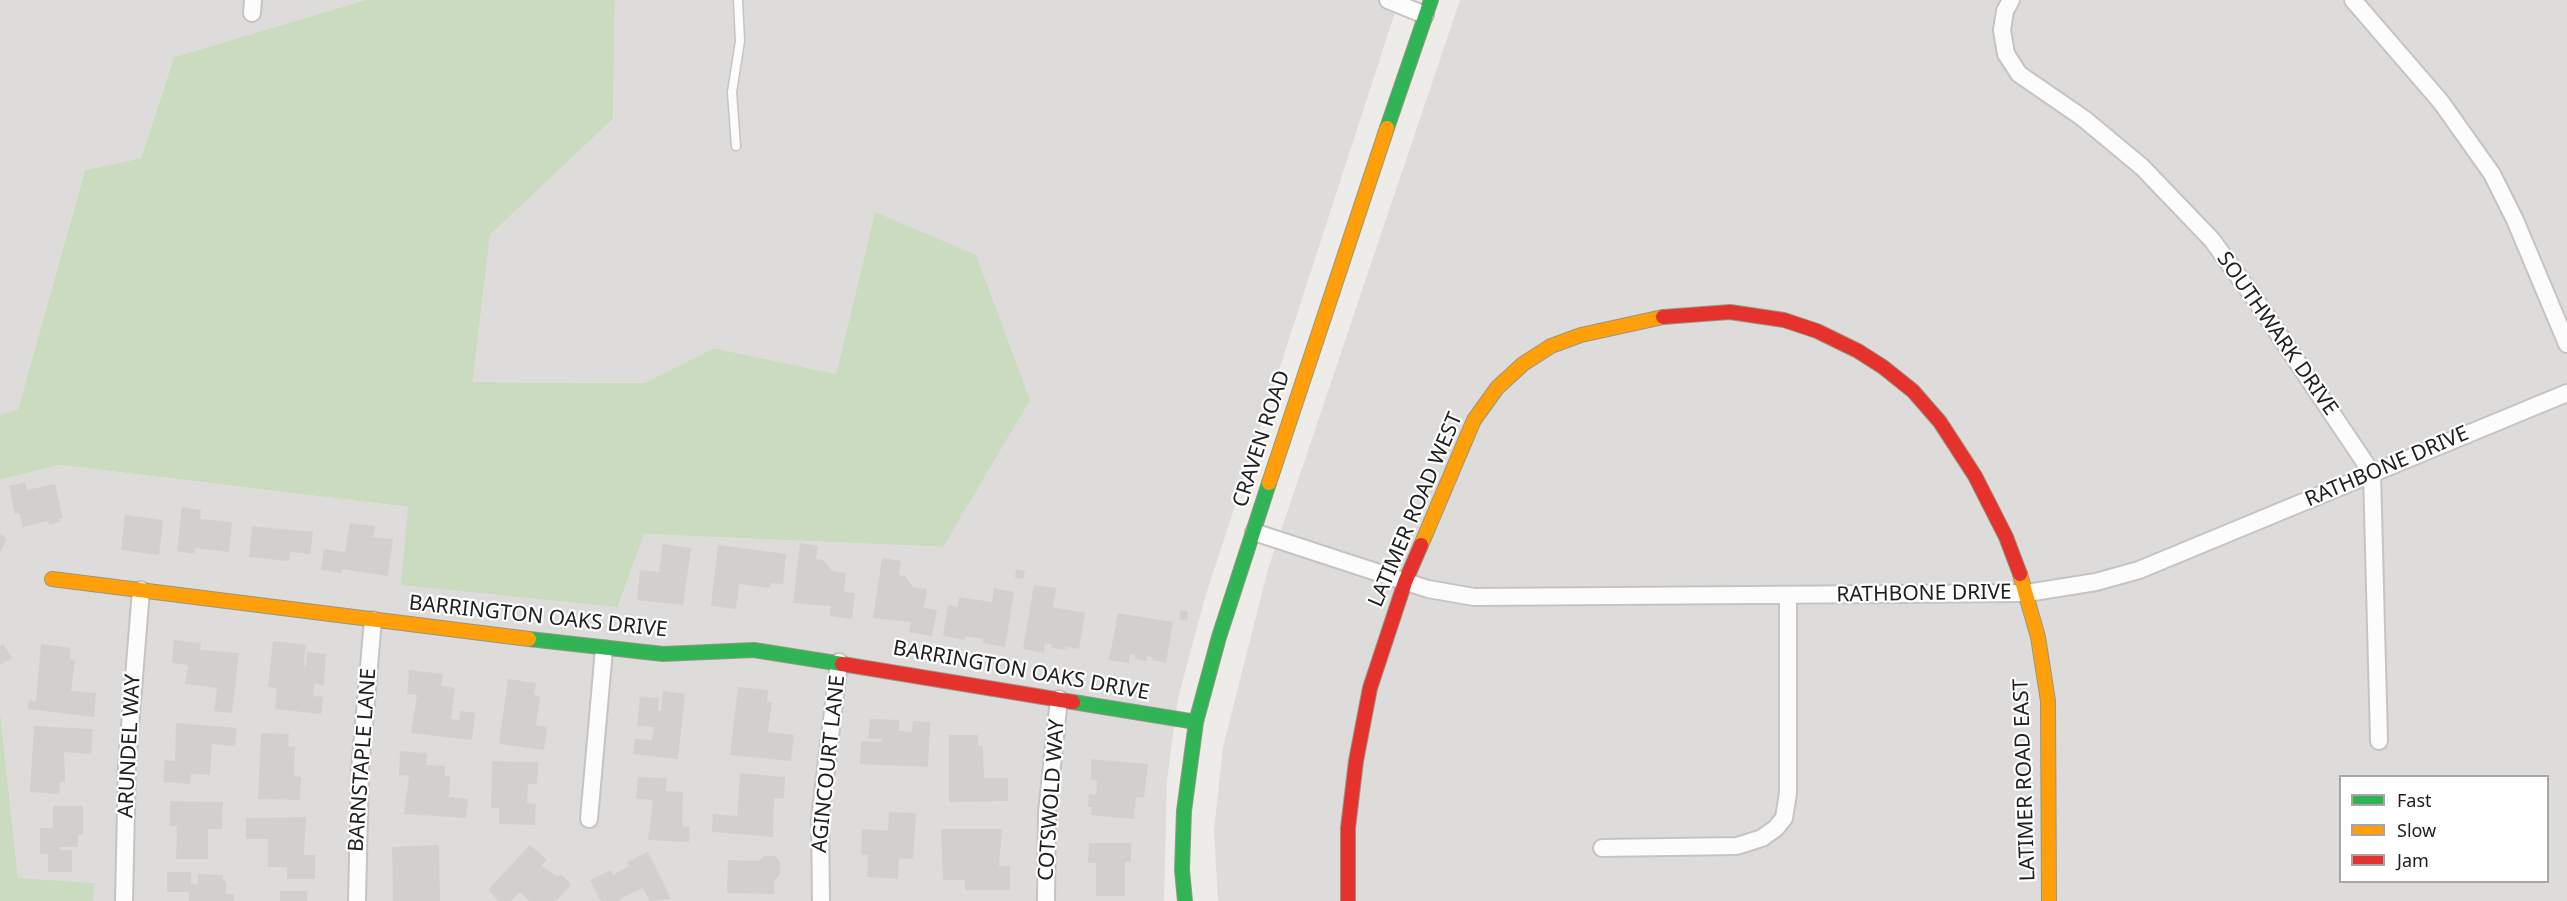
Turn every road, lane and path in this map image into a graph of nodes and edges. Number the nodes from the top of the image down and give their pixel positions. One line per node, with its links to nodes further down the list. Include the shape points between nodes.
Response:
1 (738, 0): 6 (lane, via 740,41 732,92)
2 (1388, 0): 5 (street)
3 (2353, 0): 8 (street, via 2441,102 2492,174)
4 (2008, 6): 10 (street, SOUTHWARK DRIVE, via 2002,30 2006,54 2019,74 2083,118 2142,166 2212,240)
5 (1428, 7): 11 (street, CRAVEN ROAD)
6 (736, 146)
7 (1730, 312): 13 (street, LATIMER ROAD WEST, via 1672,315 1581,334 1551,346 1523,364 1497,388 1474,420); 15 (street, LATIMER ROAD EAST, via 1784,320 1817,331 1858,351 1913,391 1940,422 1975,476 2006,537)
8 (2567, 344)
9 (2567, 393): 10 (street, RATHBONE DRIVE)
10 (2372, 473): 15 (street, RATHBONE DRIVE, via 2139,570 2096,582); 22 (street)
11 (1254, 532): 13 (street, RATHBONE DRIVE); 21 (street, CRAVEN ROAD)
12 (52, 579): 14 (street, BARRINGTON OAKS DRIVE)
13 (1405, 582): 16 (street, RATHBONE DRIVE, via 1441,593 1474,597); 30 (street, LATIMER ROAD WEST, via 1370,688 1356,761 1348,828)
14 (141, 590): 17 (street, BARRINGTON OAKS DRIVE); 25 (street, ARUNDEL WAY, via 127,764)
15 (2027, 593): 16 (street, RATHBONE DRIVE); 31 (street, LATIMER ROAD EAST, via 2048,701)
16 (1788, 595): 24 (street, via 1788,793 1784,818 1762,838 1737,846)
17 (373, 620): 18 (street, BARRINGTON OAKS DRIVE); 26 (street, BARNSTAPLE LANE, via 360,770)
18 (604, 648): 19 (street, BARRINGTON OAKS DRIVE, via 663,654 754,650); 23 (street)
19 (839, 662): 20 (street, BARRINGTON OAKS DRIVE); 27 (street, AGINCOURT LANE, via 820,819)
20 (1059, 699): 21 (street, BARRINGTON OAKS DRIVE); 28 (street, COTSWOLD WAY, via 1047,812)
21 (1196, 722): 29 (street, CRAVEN ROAD, via 1184,811)
22 (2379, 741)
23 (590, 819)
24 (1602, 848)
25 (124, 901)
26 (357, 901)
27 (821, 901)
28 (1046, 901)
29 (1185, 901)
30 (1348, 901)
31 (2049, 901)

